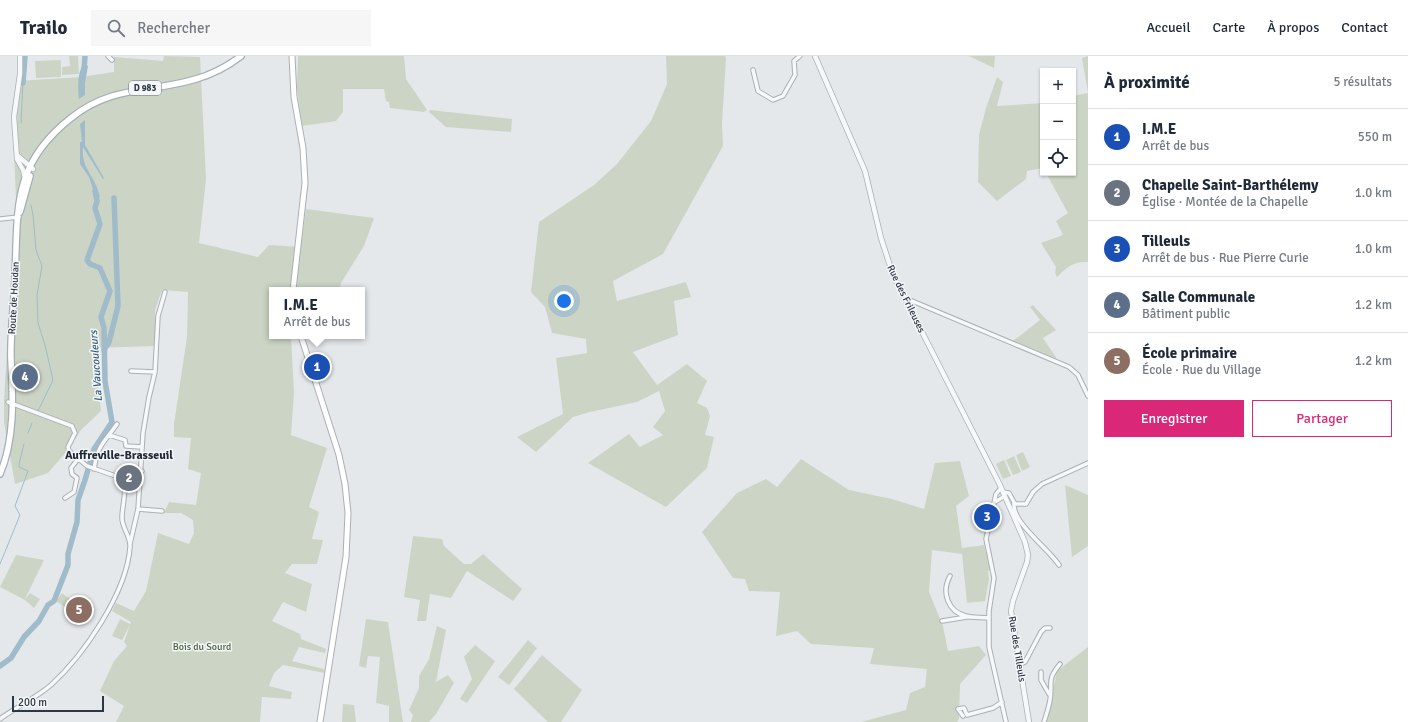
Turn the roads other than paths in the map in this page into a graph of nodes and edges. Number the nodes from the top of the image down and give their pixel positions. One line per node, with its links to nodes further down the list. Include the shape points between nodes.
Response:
1 (20, 56): 10 (street, Route de Houdan, via 14,117)
2 (108, 56): 7 (street)
3 (242, 56): 9 (main road, D 983, via 218,71 196,80 109,96 87,106)
4 (800, 56): 8 (street, via 794,60 794,75 778,99 769,98 758,92)
5 (816, 56): 21 (street, Rue des Frileuses, via 865,171 889,265)
6 (292, 57): 19 (main road, via 294,97 305,174)
7 (112, 60)
8 (753, 70)
9 (65, 123): 11 (main road, Route de Houdan / D 983, via 49,137); 14 (main road, Route de Houdan / D 983)
10 (17, 153): 12 (street); 13 (street, Route de Houdan)
11 (34, 158): 12 (street); 14 (main road, Route de Houdan / D 983)
12 (24, 161): 14 (street)
13 (22, 166): 14 (street); 15 (street, Route de Houdan)
14 (30, 168): 15 (main road, Route de Houdan / D 983); 16 (main road, Route de Houdan / D 983)
15 (25, 178): 16 (main road, Route de Houdan / D 983)
16 (20, 204): 17 (main road, Route de Houdan / D 983)
17 (18, 217): 18 (street); 26 (main road, Route de Houdan / D 983)
18 (0, 219)
19 (293, 287)
20 (165, 292): 24 (street, via 158,316)
21 (904, 298): 25 (street, via 1069,367 1078,375); 36 (street, Rue des Frileuses)
22 (303, 339): 56 (main road, via 344,475 348,502 345,564)
23 (131, 372): 24 (street)
24 (155, 372): 29 (street)
25 (1088, 396)
26 (10, 402): 30 (street, via 72,426 75,433 68,450); 34 (main road, Route de Houdan / D 983, via 7,454)
27 (117, 424): 28 (street)
28 (109, 435): 29 (street, via 126,440 126,446); 32 (street, via 97,452)
29 (142, 447): 33 (street)
30 (78, 459): 32 (street); 37 (street, via 71,468 72,474 77,478 74,492)
31 (1088, 463): 38 (street, via 1042,484 1033,492 1026,504)
32 (93, 469): 35 (street)
33 (142, 471): 35 (street, via 129,474); 40 (street)
34 (0, 474)
35 (124, 479): 42 (street, via 122,518)
36 (1003, 492): 38 (street, via 1009,493); 39 (street); 39 (street, via 997,492); 50 (street, Rue des Tilleuls, via 1025,542 1028,555 1011,611)
37 (65, 498)
38 (1014, 503): 43 (street, via 1026,528)
39 (994, 505): 46 (street, via 986,539 994,578)
40 (138, 509): 41 (street); 42 (street)
41 (162, 511)
42 (130, 544): 55 (street, via 124,578 106,614 83,648 51,684)
43 (1060, 566)
44 (950, 576): 45 (street, via 945,588 947,599 953,609)
45 (970, 617): 46 (street); 47 (street)
46 (989, 618): 53 (street, via 990,653)
47 (942, 621)
48 (1050, 628): 50 (street, via 1045,628 1041,632 1025,662)
49 (1060, 664): 52 (street, via 1050,682)
50 (1019, 665): 58 (street, Rue des Tilleuls)
51 (1040, 672): 52 (street, via 1040,680)
52 (1050, 695): 59 (street)
53 (1002, 702): 54 (street, via 993,708 967,715 964,708 958,709); 57 (street)
54 (962, 716)
55 (0, 719)
56 (320, 722)
57 (1006, 722)
58 (1029, 722)
59 (1044, 722)

